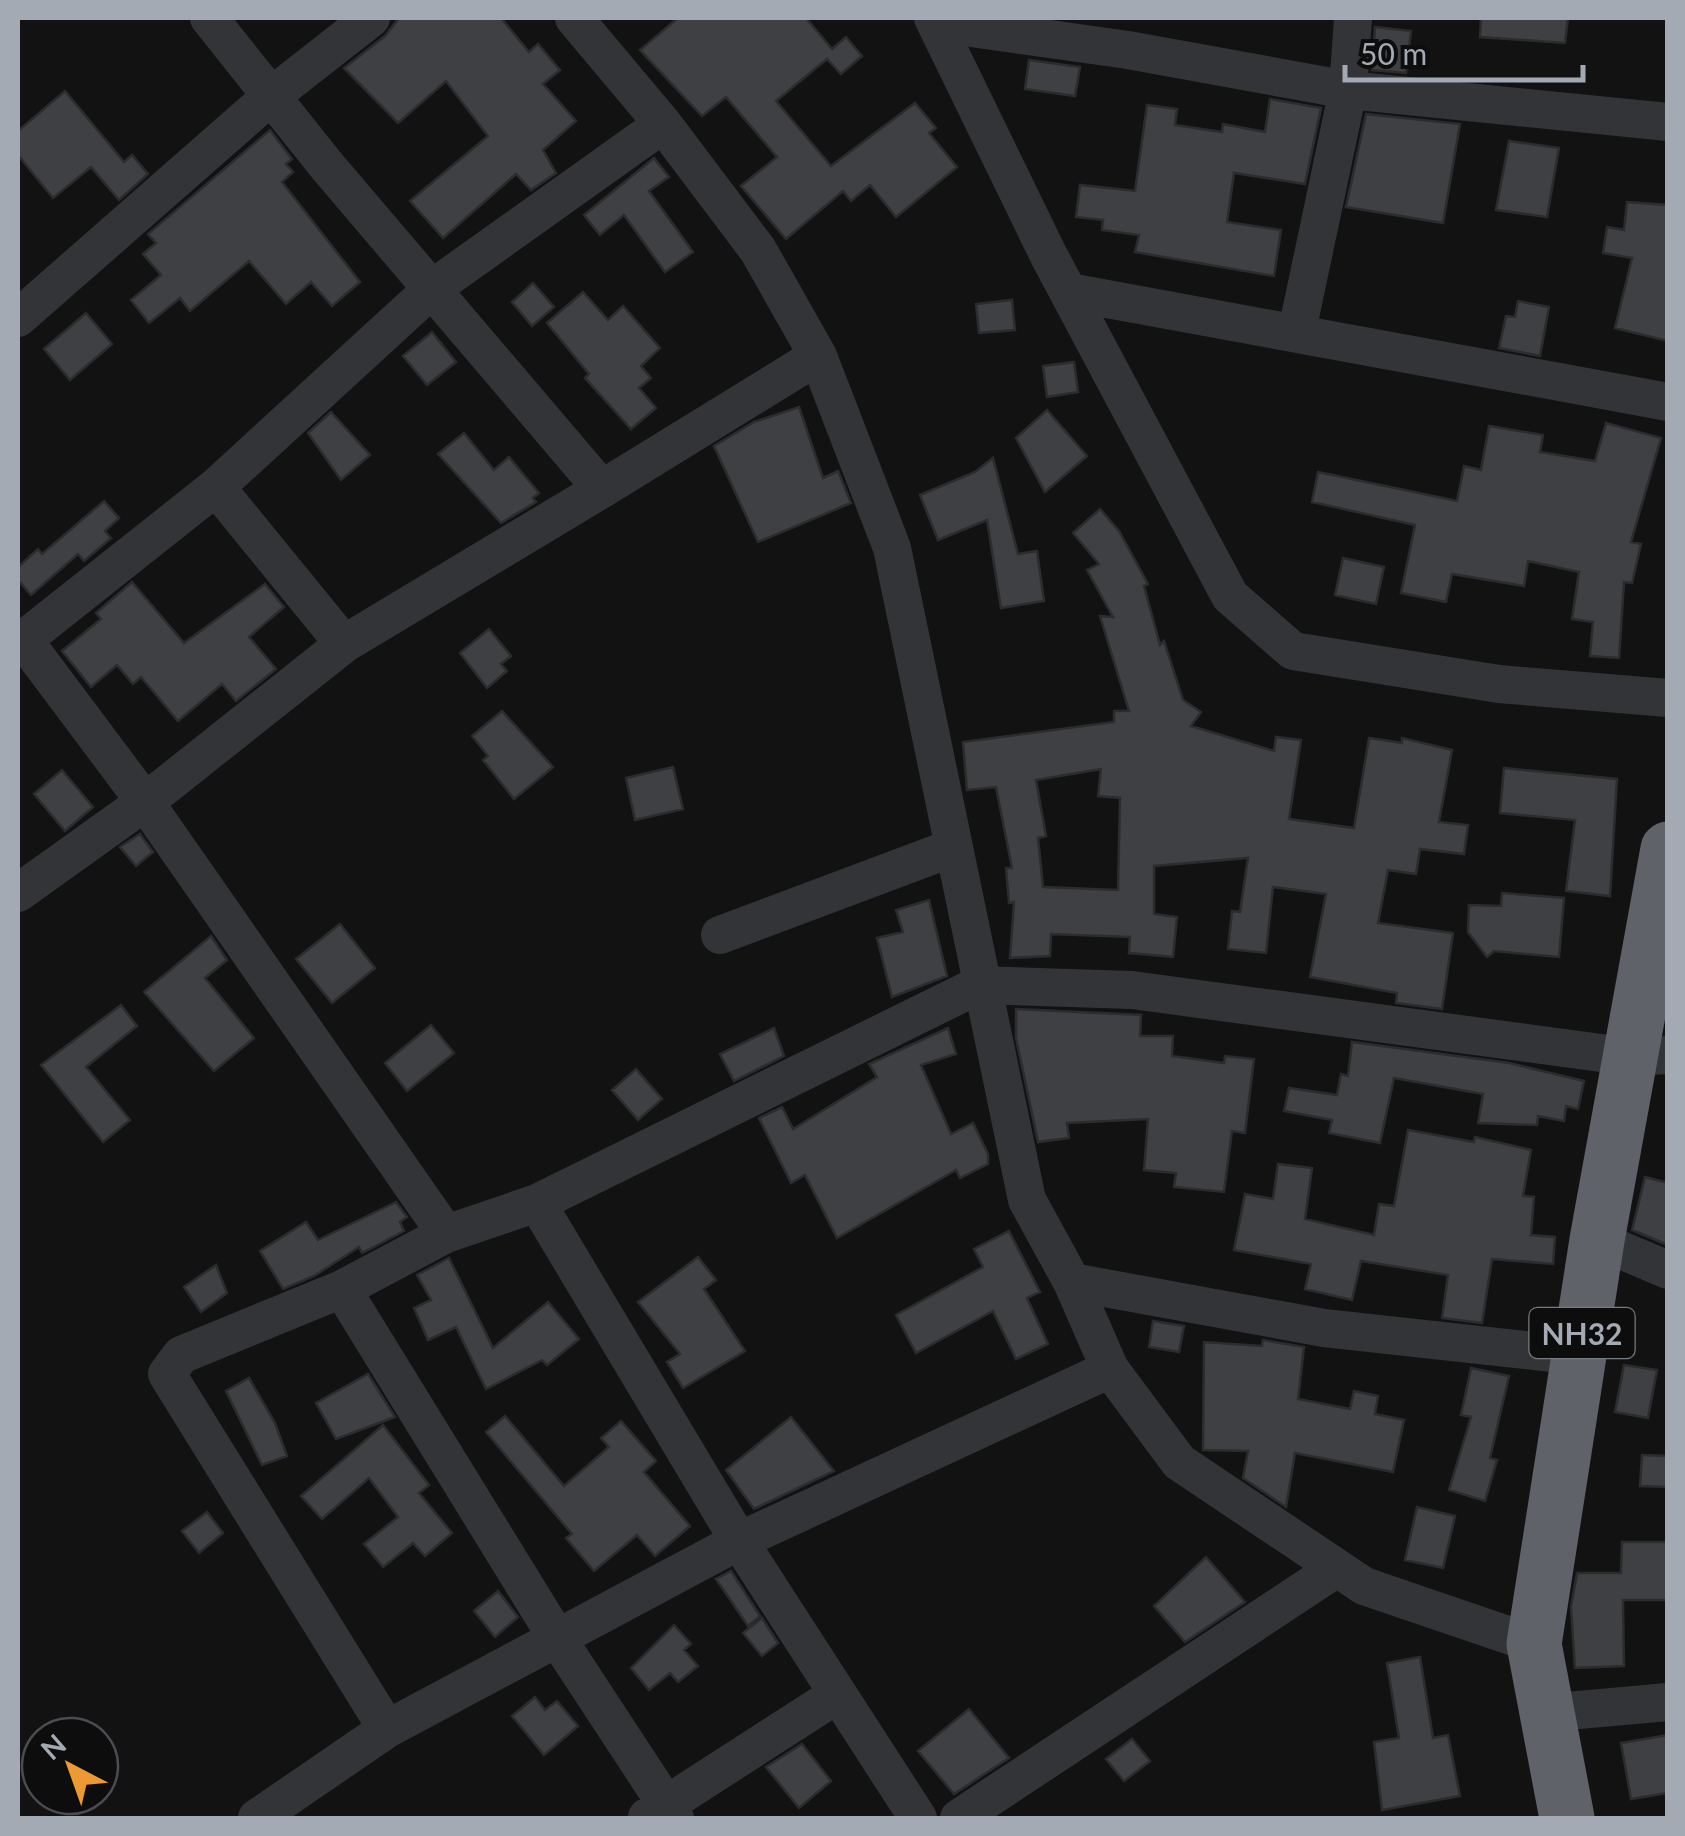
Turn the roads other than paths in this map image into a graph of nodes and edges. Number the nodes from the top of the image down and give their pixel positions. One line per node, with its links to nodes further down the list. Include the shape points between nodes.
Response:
1 (209, 18): 7 (street)
2 (371, 18): 7 (street)
3 (574, 18): 9 (street)
4 (1353, 18): 6 (street)
5 (934, 20): 6 (street); 11 (street)
6 (1348, 90): 8 (street); 13 (street)
7 (270, 96): 10 (street); 12 (street)
8 (1668, 122)
9 (663, 124): 10 (street); 14 (street, via 758,250)
10 (433, 288): 16 (street); 17 (street)
11 (1069, 292): 13 (street); 20 (street, via 1230,596 1293,651 1499,684)
12 (18, 318)
13 (1297, 331): 15 (street)
14 (818, 356): 17 (street); 22 (street, via 892,548)
15 (1668, 402)
16 (216, 488): 18 (street); 19 (street)
17 (602, 489): 19 (street)
18 (20, 641): 21 (street)
19 (344, 644): 21 (street)
20 (1668, 698)
21 (145, 802): 24 (street); 29 (street)
22 (952, 848): 25 (street); 26 (street)
23 (1668, 849): 27 (highway, NH32)
24 (18, 893)
25 (720, 935)
26 (979, 985): 27 (street, via 1132,990); 28 (street); 32 (street, via 1027,1200)
27 (1649, 1056): 30 (highway, NH32)
28 (537, 1203): 29 (street); 36 (street)
29 (446, 1234): 33 (street)
30 (1597, 1240): 31 (street); 34 (highway, NH32)
31 (1668, 1270)
32 (1072, 1282): 34 (street, via 1324,1328); 35 (street)
33 (342, 1289): 38 (street); 43 (street, via 180,1356 167,1374)
34 (1578, 1356): 39 (highway, NH32)
35 (1110, 1369): 36 (street); 37 (street, via 1179,1462)
36 (738, 1541): 38 (street); 40 (street)
37 (1337, 1568): 39 (street, via 1364,1586); 47 (street)
38 (557, 1638): 43 (street); 44 (street)
39 (1534, 1644): 42 (highway, NH32)
40 (838, 1694): 44 (street); 46 (street)
41 (1668, 1702): 42 (street)
42 (1545, 1713): 48 (highway, NH32)
43 (387, 1729): 45 (street)
44 (662, 1814)
45 (257, 1818)
46 (918, 1818)
47 (959, 1818)
48 (1567, 1818)

